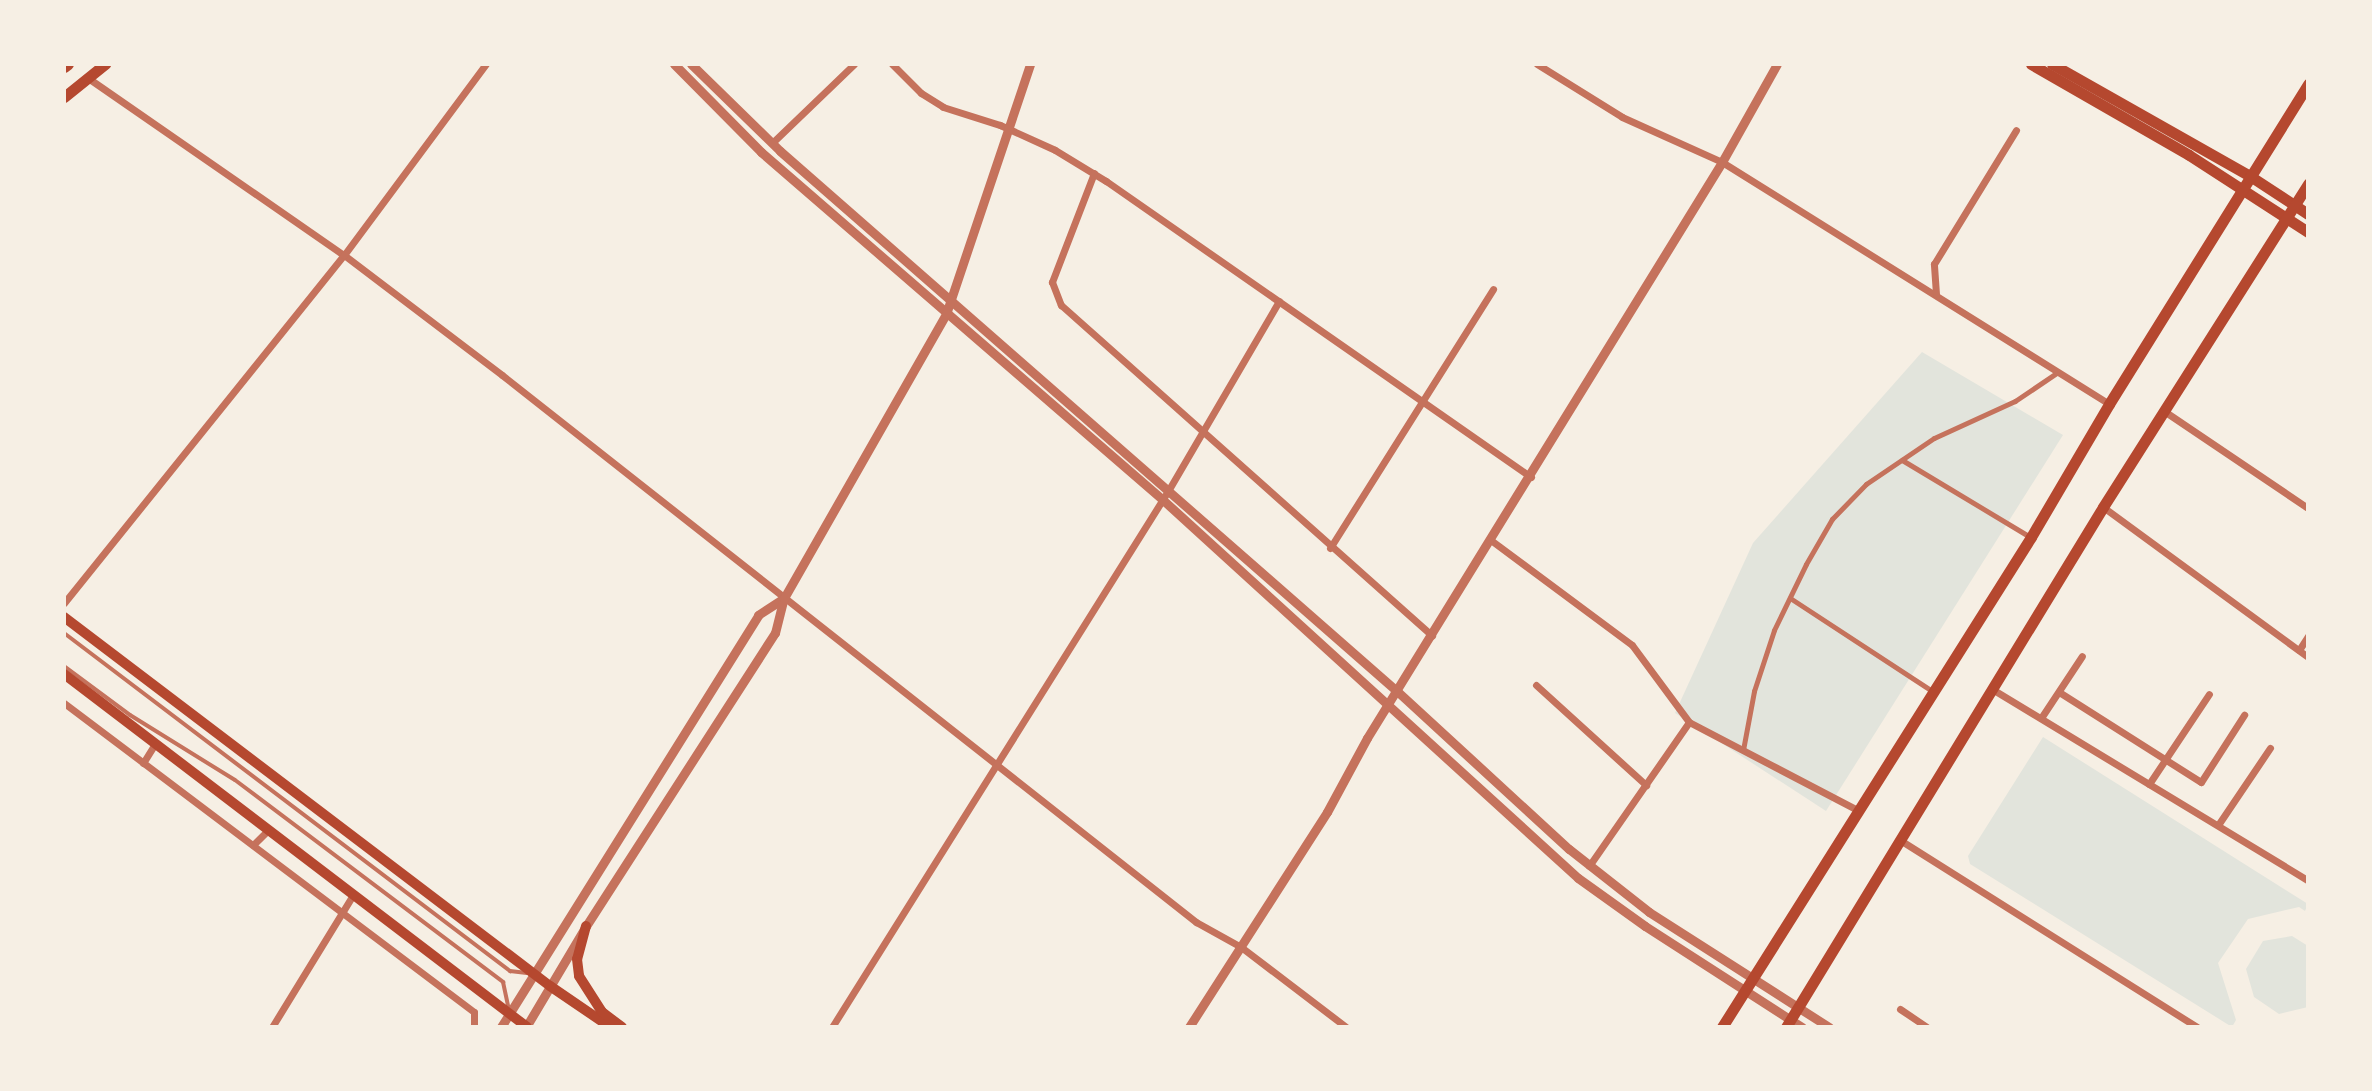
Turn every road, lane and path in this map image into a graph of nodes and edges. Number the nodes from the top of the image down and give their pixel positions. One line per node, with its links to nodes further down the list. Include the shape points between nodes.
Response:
1 (105, 64): 12 (main road)
2 (486, 64): 27 (street)
3 (674, 64): 32 (street, via 761,152)
4 (691, 64): 17 (street)
5 (854, 64): 17 (street)
6 (892, 64): 15 (street, via 943,107)
7 (1030, 64): 15 (street)
8 (1537, 64): 18 (street, via 1622,117)
9 (1777, 64): 18 (street)
10 (2031, 64): 22 (main road)
11 (2052, 64): 20 (main road)
12 (88, 78): 14 (main road); 27 (street)
13 (2308, 84): 20 (main road)
14 (64, 97)
15 (1007, 130): 19 (street); 30 (street)
16 (2016, 130): 29 (street, via 1934,264)
17 (772, 143): 30 (street)
18 (1722, 162): 29 (street); 39 (street)
19 (1094, 173): 31 (street); 37 (street, via 1052,282 1054,294 1078,323)
20 (2250, 176): 22 (main road); 23 (main road)
21 (2308, 184): 23 (main road)
22 (2242, 189): 25 (main road); 35 (main road)
23 (2295, 205): 24 (main road); 25 (main road)
24 (2308, 214)
25 (2287, 218): 26 (main road); 36 (main road)
26 (2308, 232)
27 (344, 255): 46 (street); 48 (street)
28 (1493, 289): 34 (street)
29 (1936, 294): 33 (street)
30 (951, 300): 32 (street); 40 (street)
31 (1279, 301): 34 (street); 37 (street)
32 (946, 314): 40 (street); 46 (street)
33 (2058, 372): 35 (street); 38 (street, via 2015,401 1934,438)
34 (1423, 401): 39 (street); 45 (street)
35 (2109, 404): 43 (main road)
36 (2164, 411): 41 (main road); 42 (street)
37 (1202, 433): 40 (street); 45 (street)
38 (1902, 460): 43 (street); 47 (street, via 1866,484 1832,519)
39 (1531, 477): 44 (street)
40 (1165, 495): 60 (street); 65 (street); 74 (street)
41 (2103, 507): 53 (street); 59 (main road)
42 (2308, 508)
43 (2031, 537): 61 (main road)
44 (1492, 541): 51 (street); 68 (street, via 1632,645)
45 (1330, 548): 51 (street)
46 (784, 598): 74 (street); 86 (street, via 775,633); 88 (street, via 758,615)
47 (1790, 598): 61 (street); 71 (street, via 1754,691)
48 (64, 603)
49 (64, 617): 88 (main road)
50 (64, 633): 88 (lane, via 510,971)
51 (1432, 636): 60 (street)
52 (2308, 636): 53 (street)
53 (2299, 650): 55 (street)
54 (2082, 656): 62 (street)
55 (2308, 657)
56 (64, 666): 94 (lane, via 130,715 235,780 503,982)
57 (64, 674): 69 (main road)
58 (1536, 685): 76 (street)
59 (1992, 689): 67 (street); 80 (main road)
60 (1398, 692): 65 (street); 82 (street)
61 (1933, 692): 77 (main road)
62 (2059, 692): 67 (street); 72 (street)
63 (2209, 694): 72 (street)
64 (64, 703): 73 (street)
65 (1390, 704): 87 (street); 91 (street, via 1578,878)
66 (2244, 715): 72 (street, via 2201,782)
67 (2041, 718): 75 (street)
68 (1689, 722): 71 (street); 76 (street)
69 (155, 744): 73 (street); 79 (main road)
70 (2270, 748): 78 (street)
71 (1743, 750): 77 (street)
72 (2165, 760): 75 (street)
73 (143, 763): 81 (street)
74 (996, 765): 87 (street, via 1196,922); 102 (street)
75 (2149, 784): 78 (street)
76 (1646, 785): 82 (street)
77 (1859, 811): 89 (main road)
78 (2218, 825): 83 (street)
79 (268, 830): 81 (street); 84 (main road)
80 (1900, 840): 92 (main road); 109 (street)
81 (253, 845): 85 (street)
82 (1589, 866): 89 (street, via 1649,912)
83 (2308, 880)
84 (353, 895): 85 (street); 94 (main road)
85 (342, 913): 96 (street); 97 (street, via 474,1012)
86 (586, 926): 90 (street); 101 (main road, via 577,959 579,976 602,1012)
87 (1241, 947): 103 (street); 104 (street)
88 (534, 973): 90 (main road); 94 (street)
89 (1753, 978): 91 (main road); 92 (street)
90 (550, 986): 99 (street); 100 (main road)
91 (1746, 992): 95 (street); 105 (main road)
92 (1799, 1005): 95 (main road); 107 (street)
93 (1900, 1009): 108 (street)
94 (510, 1013): 98 (street); 99 (main road)
95 (1788, 1024): 106 (street)
96 (272, 1027)
97 (474, 1027)
98 (501, 1027)
99 (527, 1027)
100 (610, 1027)
101 (622, 1027)
102 (832, 1027)
103 (1189, 1027)
104 (1346, 1027)
105 (1722, 1027)
106 (1802, 1027)
107 (1829, 1027)
108 (1927, 1027)
109 (2197, 1027)

